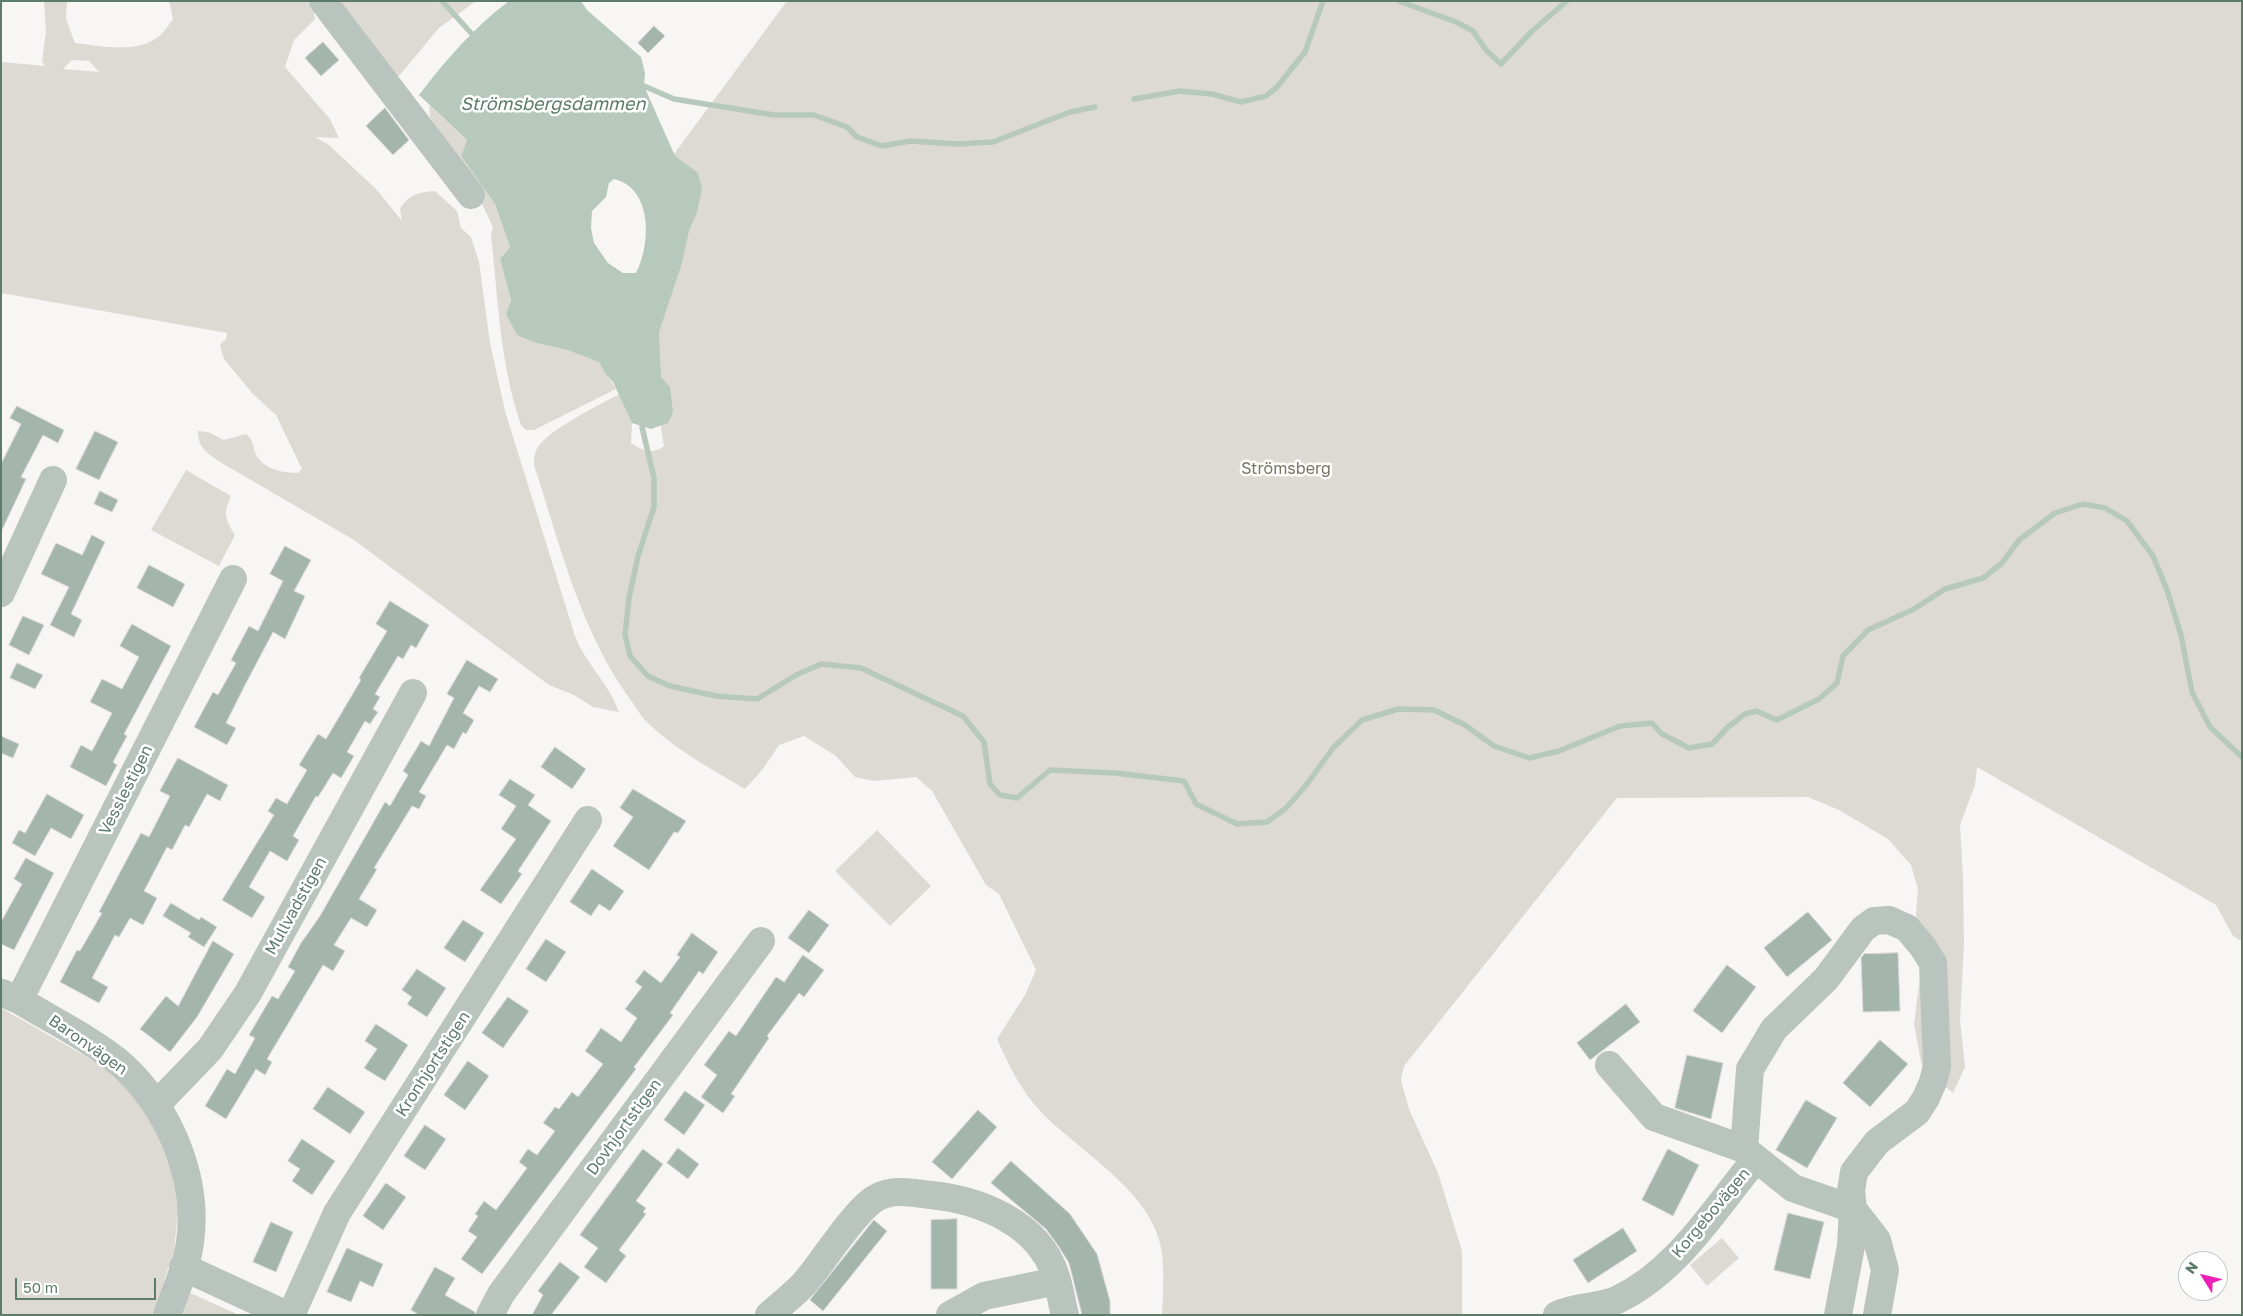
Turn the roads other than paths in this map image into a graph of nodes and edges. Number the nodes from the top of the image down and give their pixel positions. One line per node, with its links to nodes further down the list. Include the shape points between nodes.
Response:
1 (323, 1): 2 (street)
2 (471, 195)
3 (53, 480): 5 (street)
4 (233, 579): 9 (street, Vesslestigen)
5 (1, 594)
6 (413, 693): 11 (street, Mullvadstigen, via 248,993 210,1049)
7 (588, 820): 17 (street, Kronhjortstigen, via 338,1213)
8 (761, 941): 18 (street, Dovhjortstigen, via 501,1294)
9 (10, 996): 11 (street, Baronvägen, via 121,1064)
10 (1609, 1065): 12 (street, Korgebovägen, via 1654,1117)
11 (156, 1104): 14 (street, Baronvägen, via 170,1129 187,1178 191,1227)
12 (1750, 1154): 13 (street, Korgebovägen, via 1793,1188); 13 (street, Korgebovägen, via 1750,1069 1774,1029 1826,979 1863,928 1874,921 1889,920 1907,928 1933,963 1937,1066 1933,1082 1917,1112 1877,1142 1854,1172); 22 (street, Korgebovägen, via 1687,1245 1652,1278 1614,1301)
13 (1853, 1209): 23 (street, Korgebovägen); 24 (street, via 1877,1240 1885,1270)
14 (183, 1267): 16 (street, Baronvägen); 17 (street)
15 (1057, 1281): 19 (street, via 1041,1248 998,1214 951,1197 900,1191 886,1193 862,1210 808,1280); 20 (street, via 984,1296); 21 (street)
16 (167, 1315)
17 (289, 1315)
18 (490, 1315)
19 (769, 1315)
20 (950, 1315)
21 (1064, 1315)
22 (1557, 1315)
23 (1838, 1315)
24 (1878, 1315)

